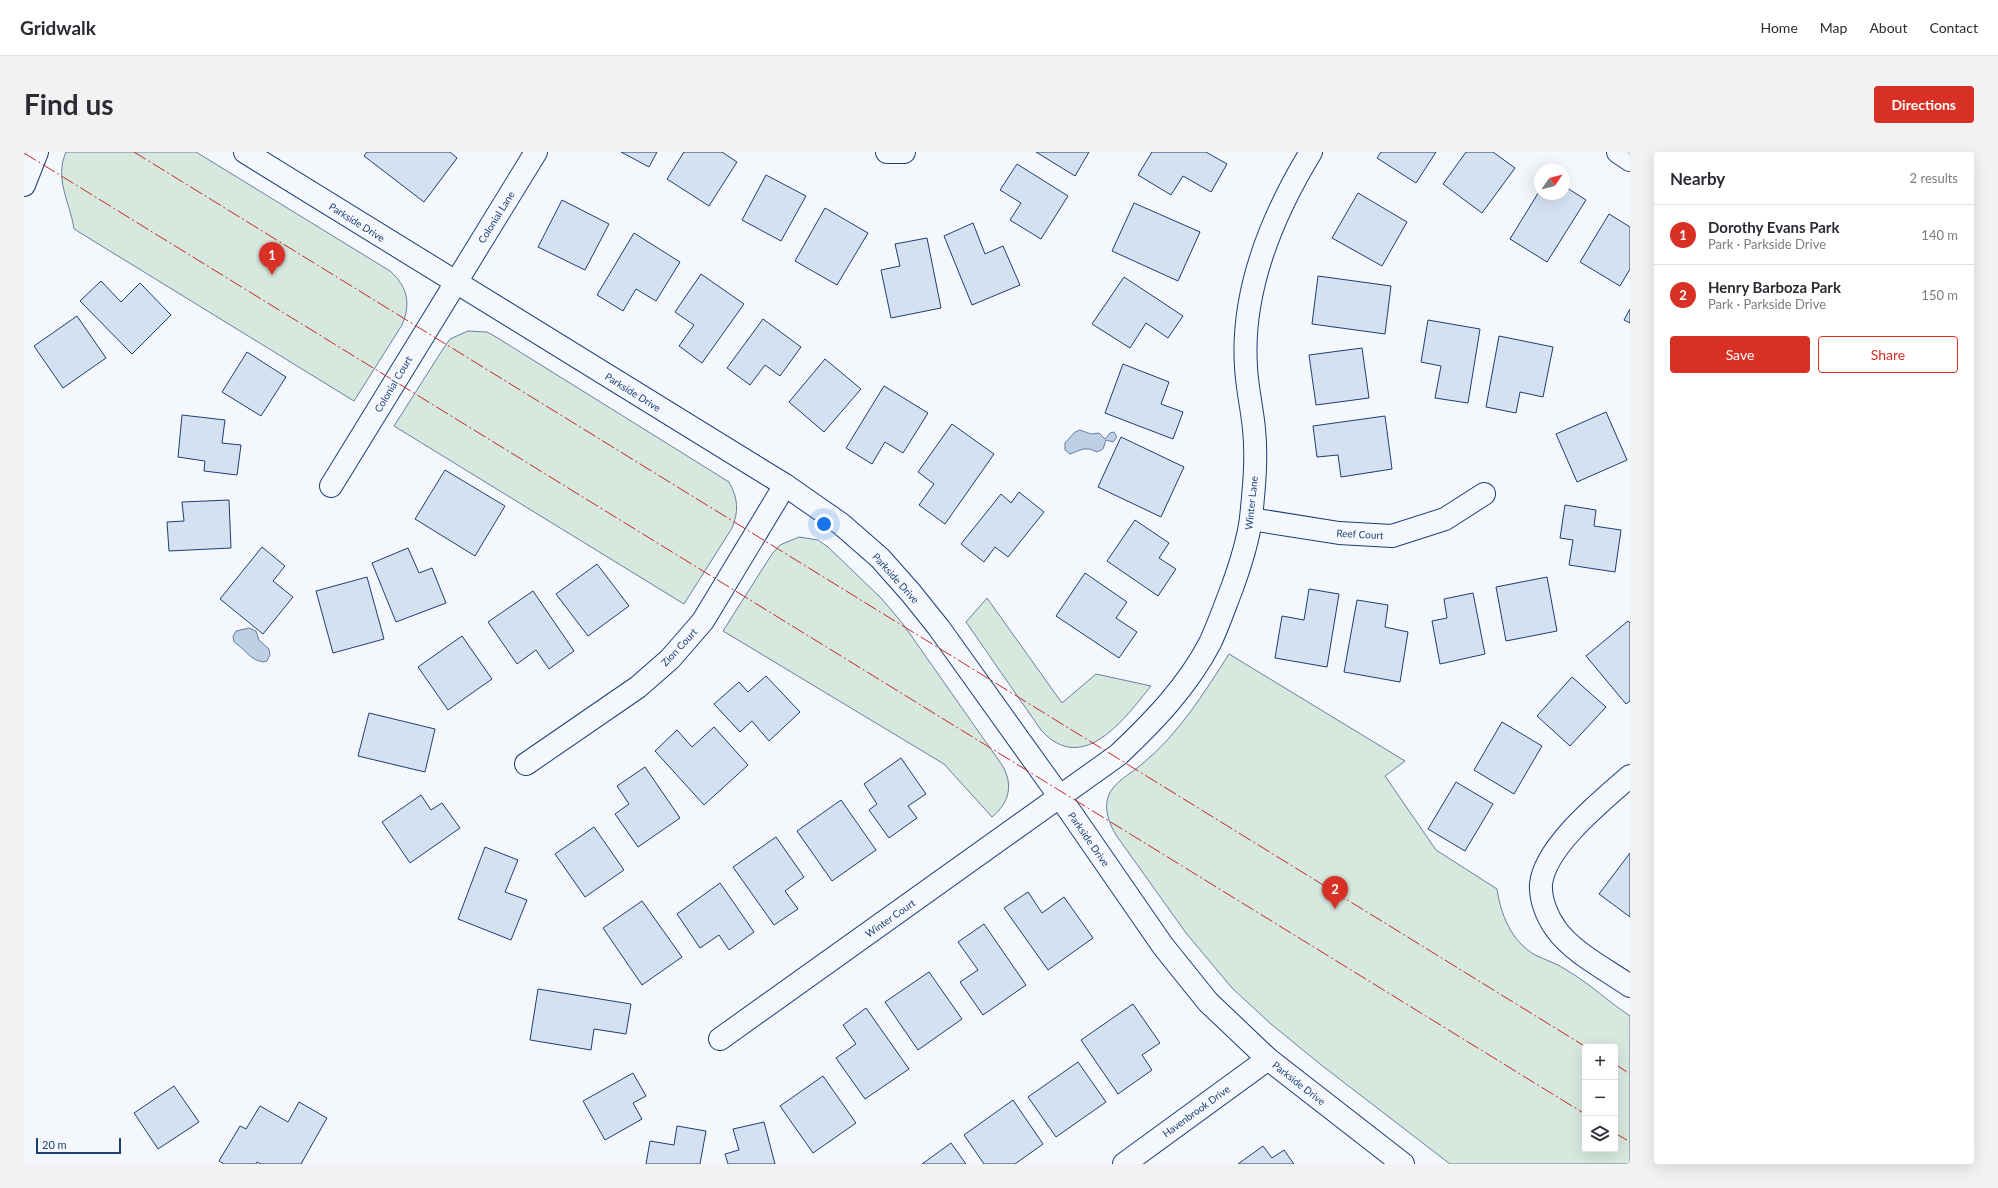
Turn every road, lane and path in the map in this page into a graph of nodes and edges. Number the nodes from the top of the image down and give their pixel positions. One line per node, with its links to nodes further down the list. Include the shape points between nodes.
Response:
1 (37, 152): 9 (street)
2 (245, 152): 10 (street, Parkside Drive)
3 (536, 152): 10 (street, Colonial Lane)
4 (887, 152): 5 (street)
5 (904, 152)
6 (1311, 152): 14 (street, Winter Lane, via 1295,178 1269,234 1253,288 1245,334 1246,368 1254,431 1255,470)
7 (1618, 152): 8 (street)
8 (1630, 160)
9 (24, 185)
10 (455, 282): 11 (street, Parkside Drive); 12 (street, Colonial Court)
11 (785, 485): 15 (street, Zion Court, via 704,621 670,659 638,688); 17 (street, Parkside Drive, via 841,524 880,558 912,593)
12 (331, 486)
13 (1484, 494): 14 (street, Reef Court, via 1445,518 1392,536 1339,533)
14 (1251, 520): 17 (street, Winter Lane, via 1241,563 1210,643 1180,689 1152,724 1118,755)
15 (526, 764)
16 (1630, 776): 18 (street, via 1587,814 1555,851 1547,864 1541,884 1544,908 1556,930 1574,948)
17 (1060, 797): 19 (street, Winter Court); 20 (street, Parkside Drive, via 1163,946 1208,1002)
18 (1630, 986)
19 (720, 1039)
20 (1268, 1059): 21 (street, Havenbrook Drive); 22 (street, Parkside Drive)
21 (1124, 1164)
22 (1403, 1164)

